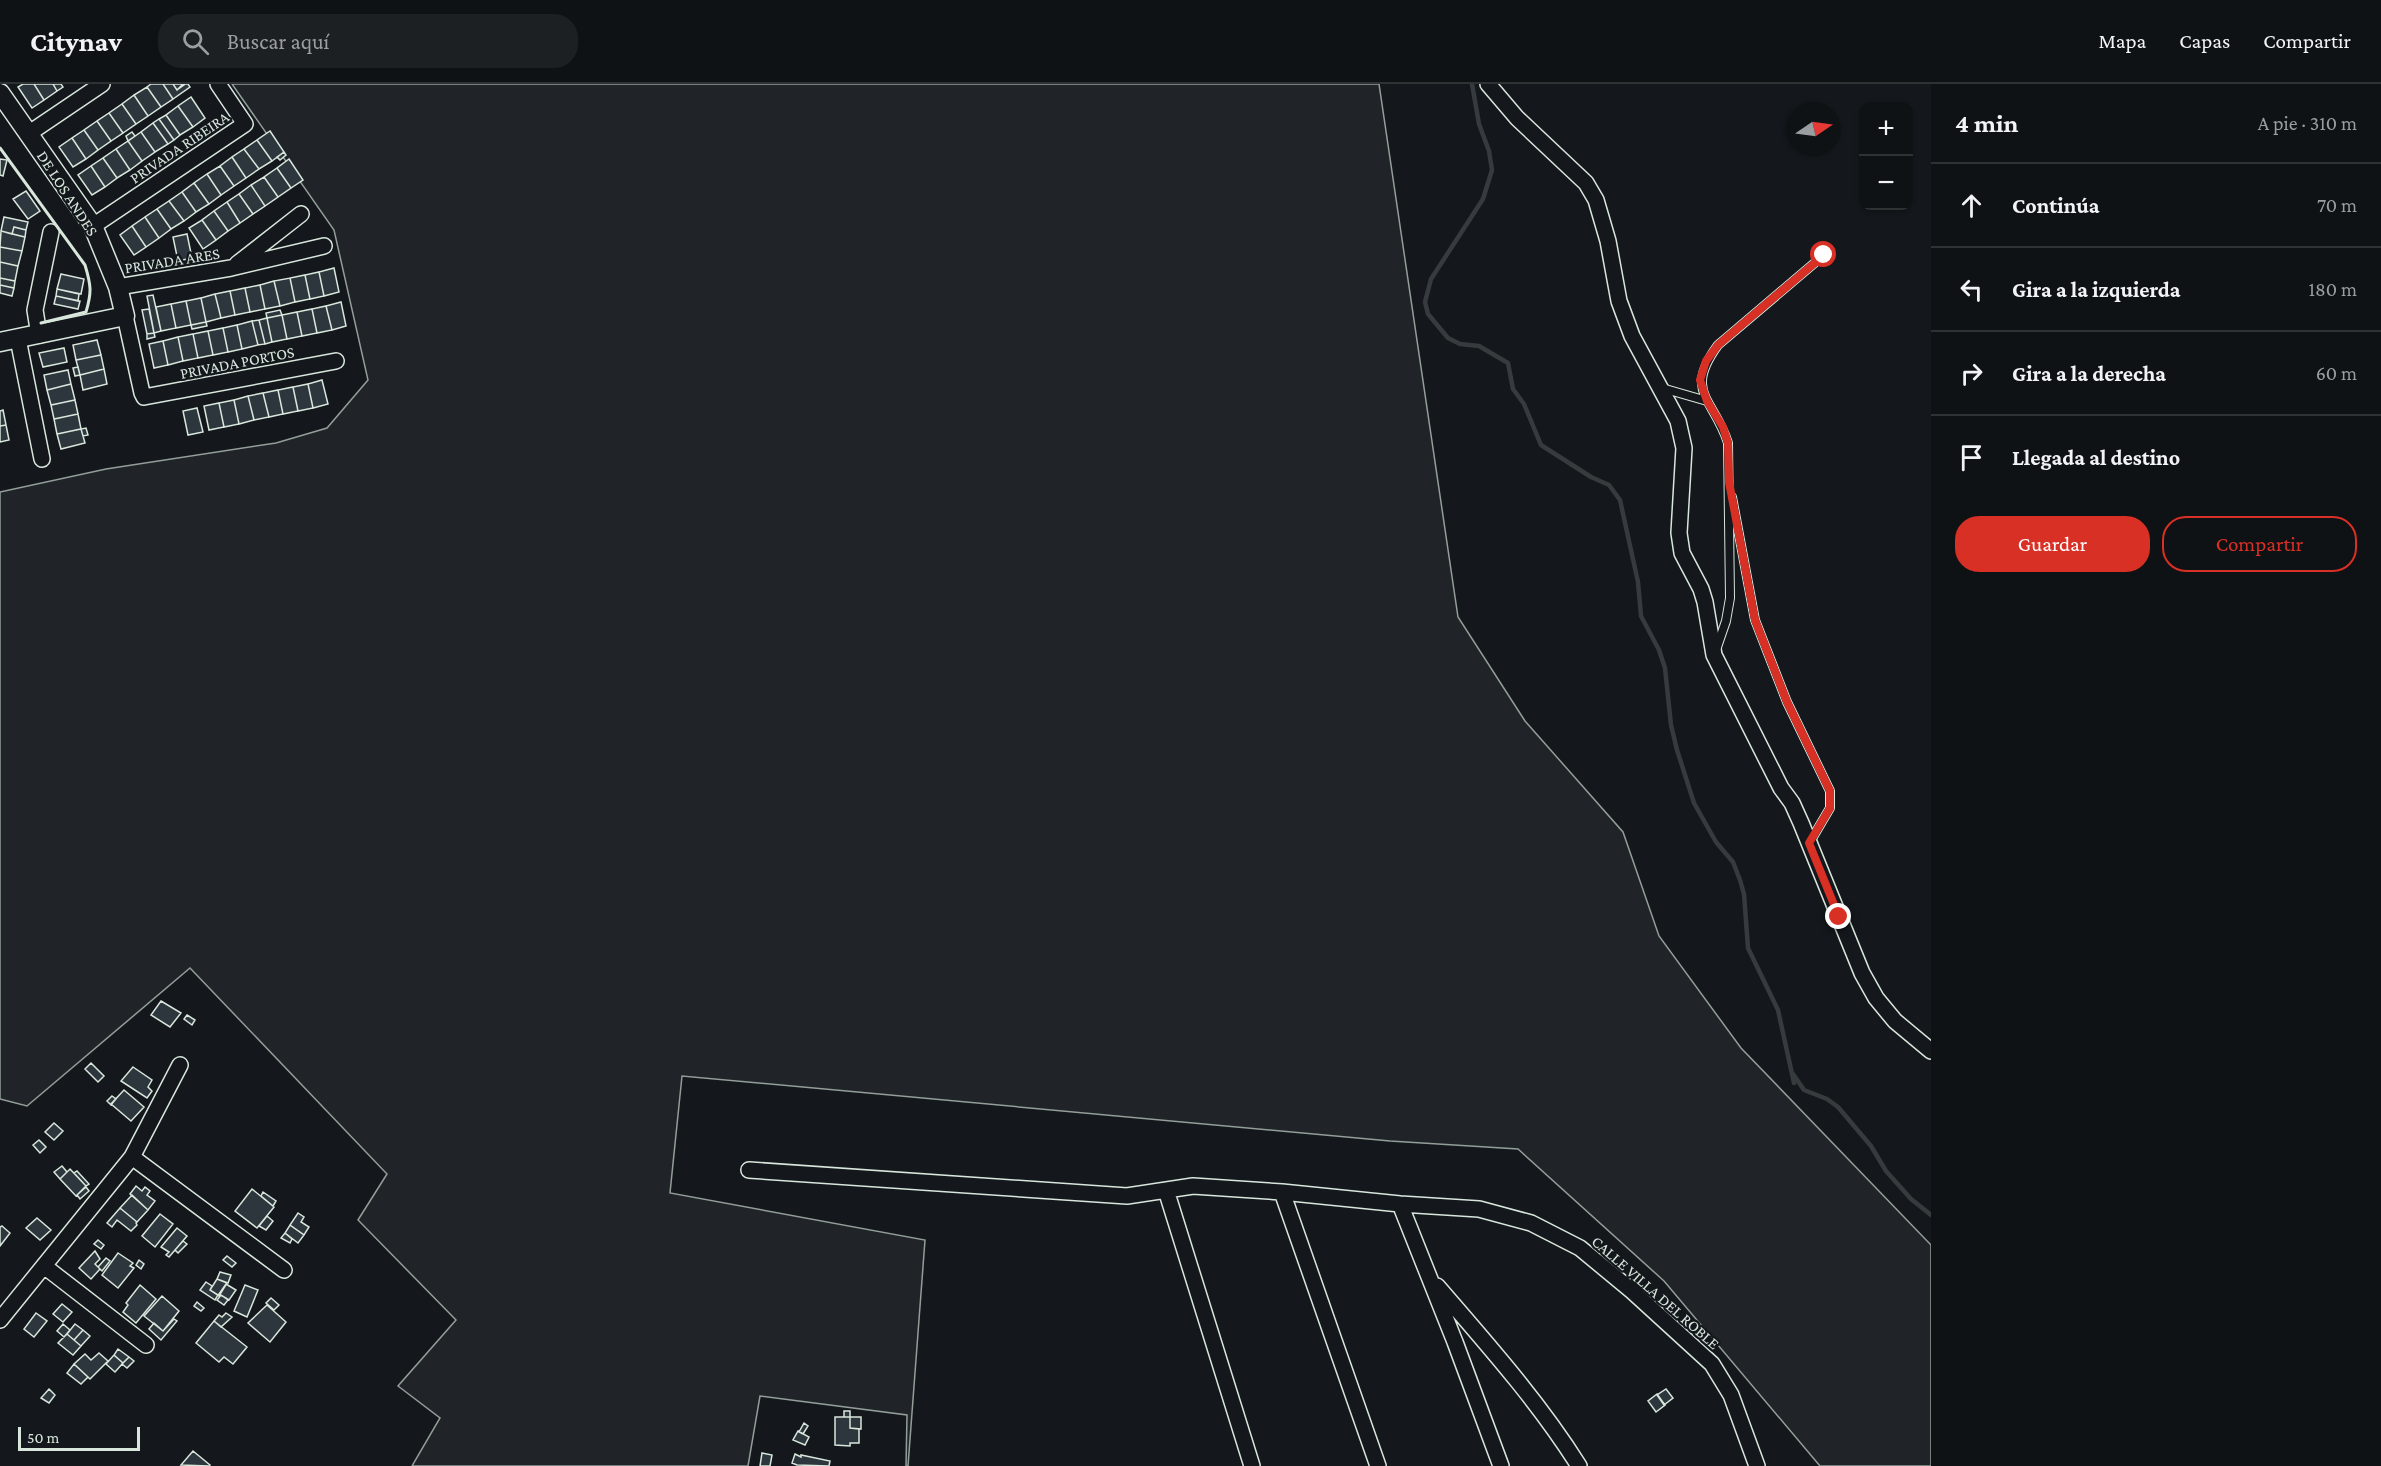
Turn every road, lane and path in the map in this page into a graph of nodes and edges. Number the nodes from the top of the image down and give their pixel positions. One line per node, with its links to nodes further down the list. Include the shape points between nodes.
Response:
1 (102, 84): 5 (street)
2 (218, 84): 7 (street, PRIVADA RIBEIRA, via 245,124)
3 (1488, 84): 17 (street, via 1517,118 1586,183 1596,200 1619,301 1632,336)
4 (0, 93): 5 (street, DE LOS ANDES)
5 (28, 134): 7 (street, DE LOS ANDES)
6 (301, 214): 11 (street, PRIVADA ARES)
7 (93, 226): 12 (street, DE LOS ANDES)
8 (51, 232): 14 (street, via 35,310)
9 (324, 246): 11 (street, PRIVADA ARES)
10 (1824, 255): 18 (lane, via 1718,345 1706,361 1700,380)
11 (231, 268): 12 (street, PRIVADA ARES)
12 (118, 287): 13 (street, DE LOS ANDES)
13 (125, 316): 14 (street); 16 (street, PRIVADA PORTOS, via 144,397)
14 (39, 335): 15 (street)
15 (9, 340): 19 (street)
16 (336, 361)
17 (1660, 387): 18 (lane); 21 (street, via 1678,421 1684,448 1679,533 1682,553 1703,596)
18 (1707, 401): 20 (lane, via 1728,443)
19 (42, 459)
20 (1729, 482): 21 (lane, via 1730,598); 22 (lane, via 1755,620 1787,702 1830,791 1830,808)
21 (1714, 655): 22 (street)
22 (1809, 843): 23 (street, via 1876,999)
23 (1931, 1051)
24 (180, 1065): 25 (street)
25 (132, 1157): 30 (street); 31 (street)
26 (749, 1170): 27 (street, CALLE VILLA DEL ROBLE, via 1127,1196)
27 (1166, 1190): 28 (street, CALLE VILLA DEL ROBLE, via 1193,1186); 35 (street)
28 (1282, 1192): 29 (street, CALLE VILLA DEL ROBLE); 36 (street)
29 (1400, 1204): 32 (street); 39 (street, CALLE VILLA DEL ROBLE, via 1479,1209 1531,1223 1580,1248 1712,1364 1731,1395)
30 (44, 1266): 33 (street); 34 (street)
31 (284, 1270)
32 (1427, 1275): 37 (street); 38 (street, via 1507,1366)
33 (0, 1320)
34 (146, 1345)
35 (1252, 1466)
36 (1378, 1466)
37 (1500, 1466)
38 (1579, 1466)
39 (1757, 1466)

